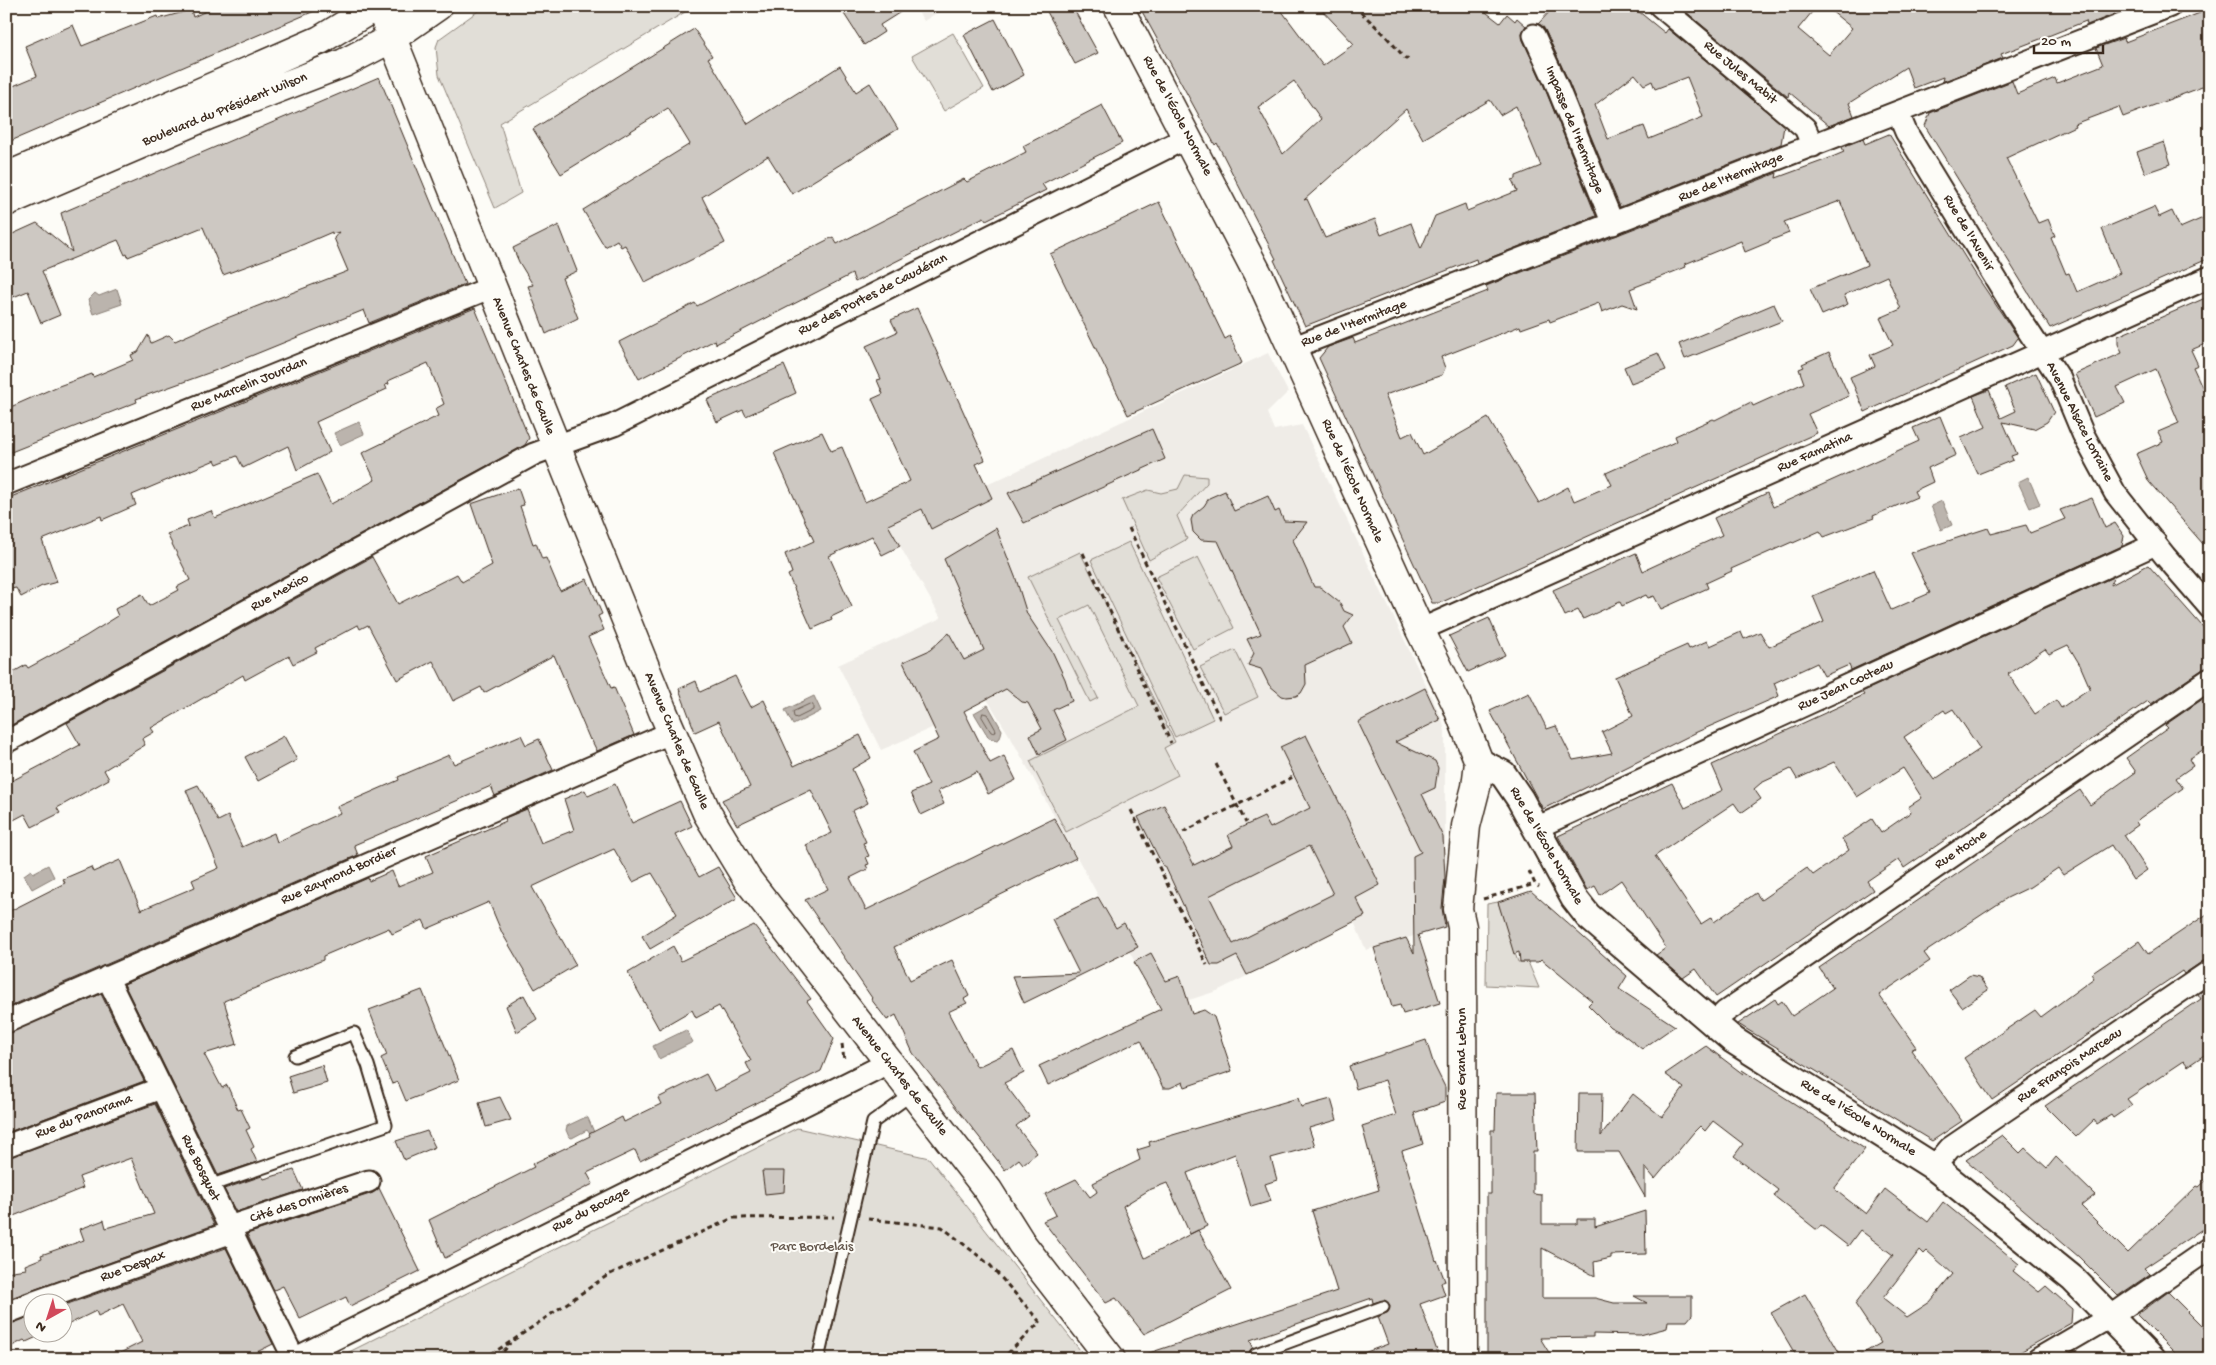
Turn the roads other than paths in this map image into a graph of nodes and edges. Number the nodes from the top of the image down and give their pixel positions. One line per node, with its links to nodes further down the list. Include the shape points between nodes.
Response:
1 (377, 6): 8 (street); 12 (main road, Boulevard du Président Wilson, via 320,40)
2 (420, 6): 8 (street)
3 (438, 6): 8 (main road, Boulevard du Président Wilson)
4 (1118, 6): 10 (main road, Rue de l'École Normale)
5 (1660, 6): 11 (street, Rue Jules Mabit, via 1805,128)
6 (2170, 6): 9 (street, Rue de l'Hermitage)
7 (1534, 35): 14 (street, Impasse de l'Hermitage)
8 (392, 38): 13 (main road, Boulevard du Président Wilson, via 344,62 209,115); 16 (main road, Avenue Charles de Gaulle)
9 (1898, 113): 11 (street, Rue de l'Hermitage); 18 (street, Rue de l'Avenir, via 1926,165)
10 (1188, 137): 17 (main road, Rue de l'École Normale, via 1242,239); 19 (street, Rue des Portes de Caudéran, via 614,425)
11 (1812, 146): 14 (street, Rue de l'Hermitage)
12 (6, 177)
13 (6, 202)
14 (1613, 224): 17 (street, Rue de l'Hermitage)
15 (2210, 277): 18 (street, Rue Famatina)
16 (492, 287): 19 (main road, Avenue Charles de Gaulle); 20 (street, Rue Marcelin Jourdan)
17 (1292, 348): 23 (main road, Rue de l'École Normale)
18 (2043, 351): 21 (street, Avenue Alsace Lorraine, via 2060,379 2104,476); 23 (street, Rue Famatina)
19 (556, 448): 25 (main road, Avenue Charles de Gaulle); 26 (street, Rue Mexico, via 534,454)
20 (6, 484)
21 (2155, 542): 22 (street, Avenue Alsace Lorraine); 28 (street, Rue Jean Cocteau)
22 (2210, 608)
23 (1420, 630): 27 (main road, Rue de l'École Normale, via 1456,703)
24 (2210, 679): 32 (street, Rue Hoche, via 1725,1012)
25 (672, 732): 30 (street, Rue Raymond Bordier); 34 (main road, Avenue Charles de Gaulle, via 707,813 742,871)
26 (6, 742)
27 (1479, 762): 28 (street, Rue de l'École Normale, via 1503,774); 52 (main road, Rue Grand Lebrun, via 1466,826 1458,909 1462,927)
28 (1536, 828): 32 (street, Rue de l'École Normale, via 1574,898 1588,916)
29 (2210, 971): 38 (street, Rue François Marceau, via 1950,1148)
30 (107, 977): 31 (street, Rue Raymond Bordier); 35 (street, Rue Bosquet)
31 (6, 1022)
32 (1714, 1023): 38 (street, Rue de l'École Normale, via 1733,1040)
33 (295, 1056): 40 (lane, via 354,1033 368,1065 386,1125)
34 (887, 1061): 36 (main road, Avenue Charles de Gaulle); 49 (street, Rue du Bocage)
35 (161, 1088): 37 (street, Rue du Panorama); 40 (street, Rue Bosquet)
36 (912, 1094): 50 (lane, via 873,1122); 51 (main road, Avenue Charles de Gaulle, via 988,1190 1022,1244)
37 (6, 1146)
38 (1934, 1167): 47 (street, Rue de l'École Normale, via 2073,1279)
39 (368, 1181): 41 (street, Cité des Ormières)
40 (209, 1186): 41 (street, Rue Bosquet)
41 (231, 1229): 43 (street, Rue Despax); 49 (street, Rue Bosquet)
42 (2210, 1248): 47 (street)
43 (63, 1292)
44 (22, 1307): 46 (street, Rue Despax)
45 (1384, 1307): 48 (lane)
46 (6, 1313)
47 (2110, 1317): 53 (street); 54 (street, Rue de l'École Normale)
48 (1256, 1354)
49 (294, 1359)
50 (818, 1359)
51 (1111, 1359)
52 (1463, 1359)
53 (2038, 1359)
54 (2150, 1359)

